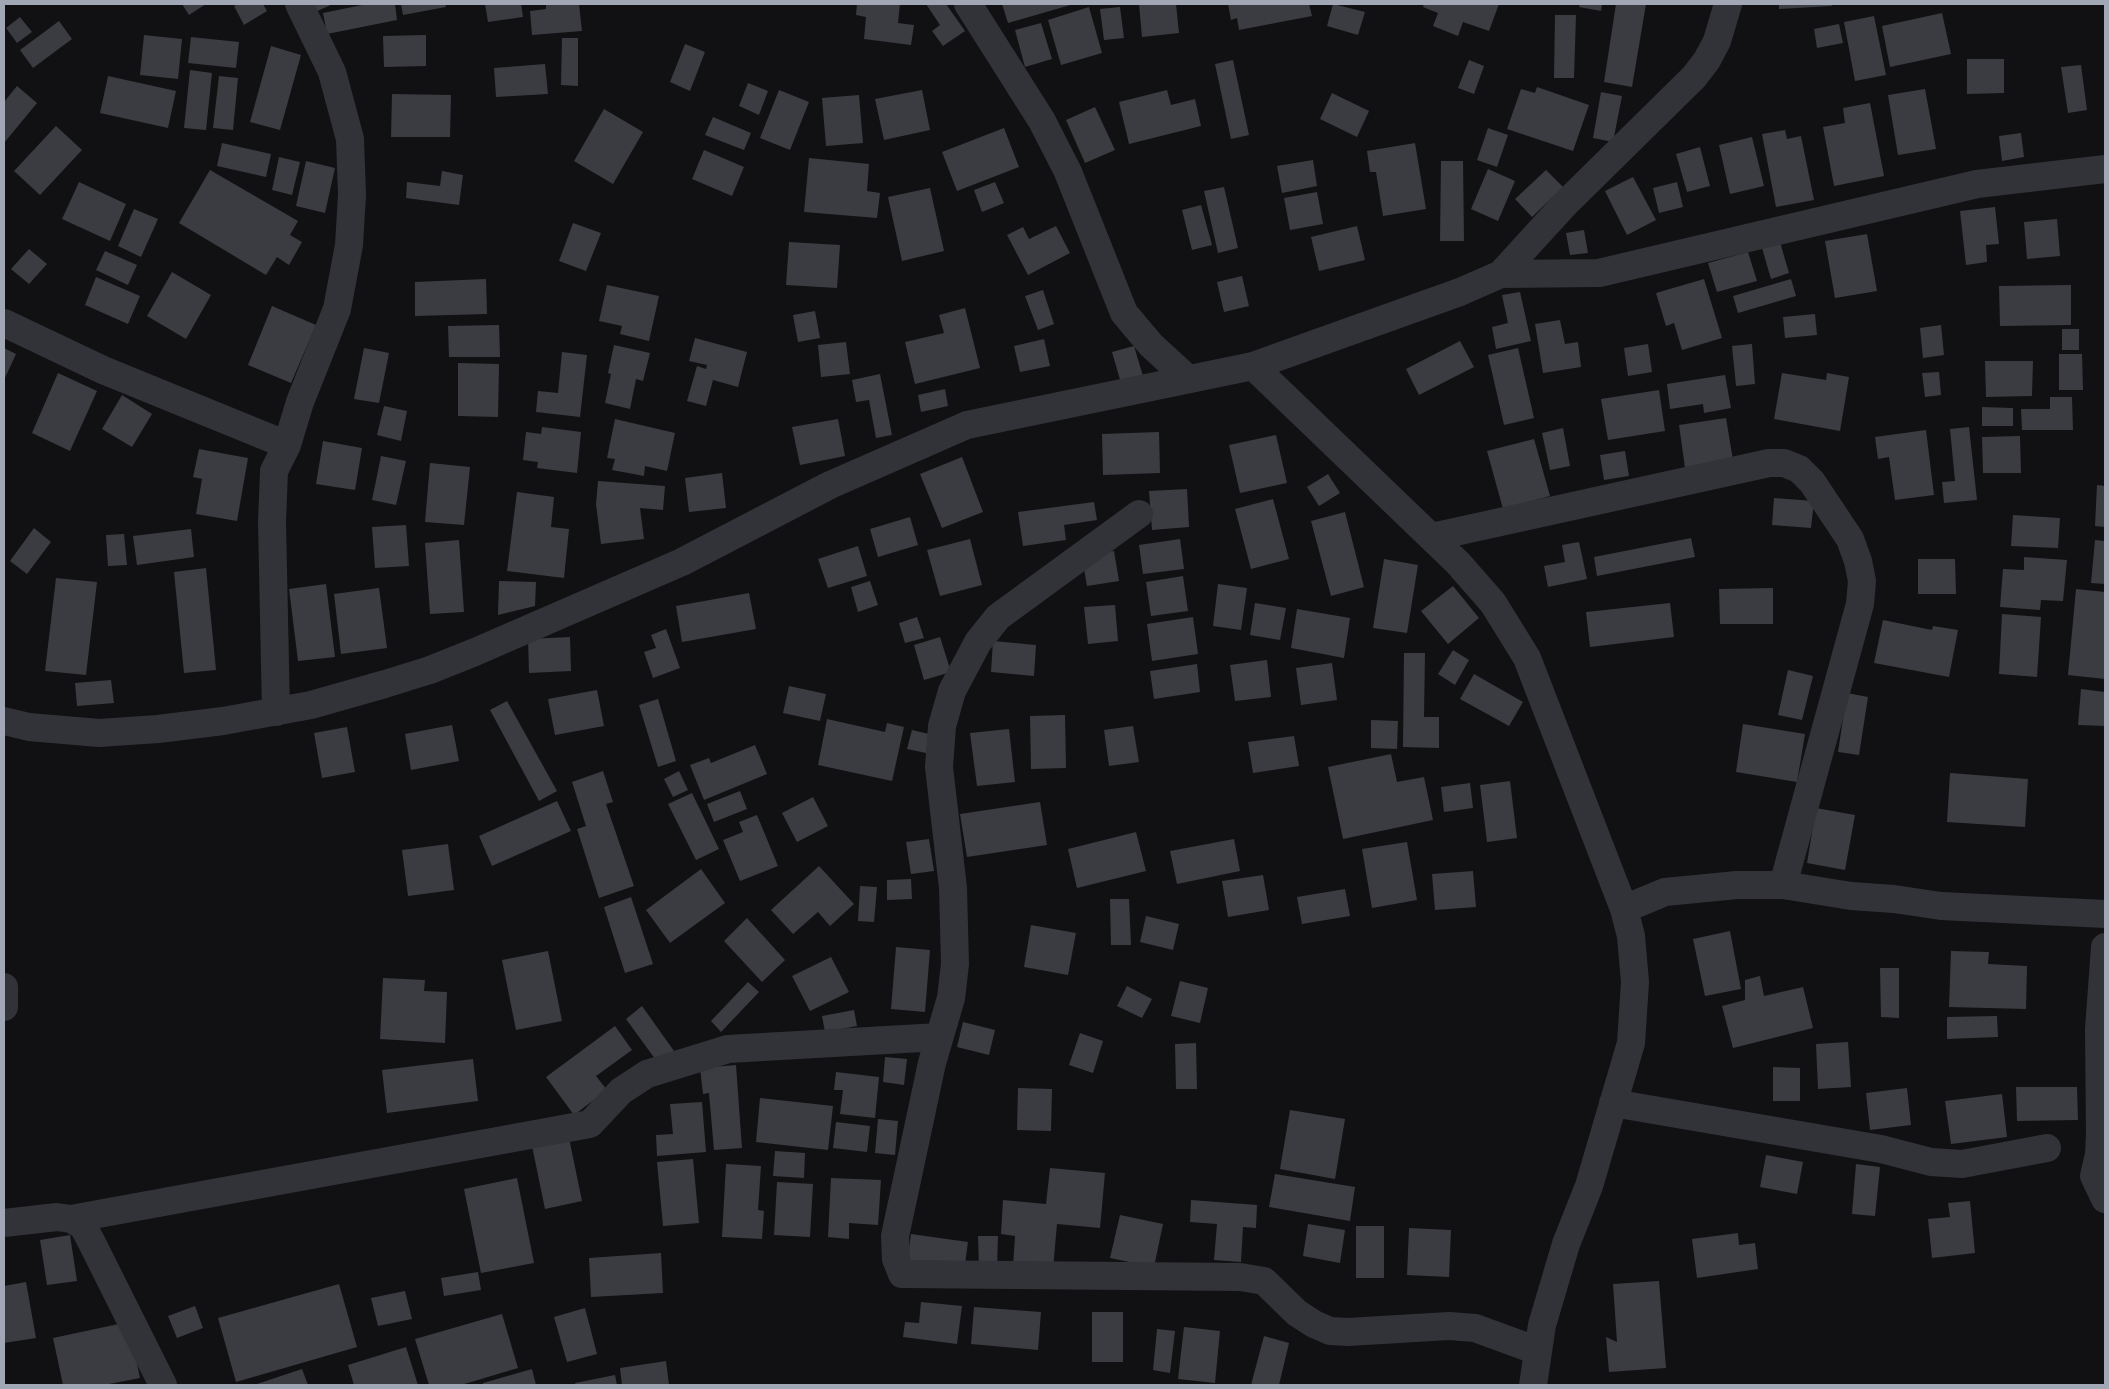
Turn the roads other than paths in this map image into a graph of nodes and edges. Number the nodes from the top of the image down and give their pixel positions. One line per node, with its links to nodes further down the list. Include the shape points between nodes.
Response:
1 (299, 4): 9 (street, via 332,72 350,139 352,195 348,245 337,308 300,402)
2 (968, 4): 8 (street, via 1042,121 1068,172 1124,313 1151,345)
3 (1728, 4): 5 (street, via 1717,41 1694,77 1564,205)
4 (2105, 169): 5 (street, via 1976,184 1599,273)
5 (1501, 274): 7 (street, via 1460,292)
6 (4, 323): 9 (street, via 103,370)
7 (1253, 366): 8 (street); 11 (street)
8 (1187, 378): 12 (street, via 967,425 830,485 682,562 475,652 385,684)
9 (287, 446): 12 (street, via 274,471)
10 (1139, 514): 20 (street, via 998,617 978,642 952,691 942,726 939,767 953,888 955,964 951,998)
11 (1432, 538): 14 (street, via 1769,463 1784,463 1799,470 1812,482 1850,539 1862,581 1860,604); 15 (street, via 1493,603 1527,658)
12 (276, 712): 13 (street, via 158,729 99,733 29,728)
13 (4, 721)
14 (1783, 885): 15 (street, via 1665,892); 16 (street, via 1941,906)
15 (1624, 909): 21 (street, via 1631,936 1635,982 1631,1044)
16 (2105, 914)
17 (2105, 948): 23 (street, via 2099,1029 2100,1134 2094,1176)
18 (4, 987): 19 (street)
19 (4, 1007)
20 (939, 1038): 24 (street, via 728,1049 647,1074 621,1091 590,1124); 26 (street, via 895,1236 896,1259 902,1274 1240,1277 1264,1281 1297,1313 1330,1331 1449,1326 1475,1328)
21 (1613, 1103): 22 (street, via 1882,1149 1931,1162 1962,1164); 26 (street, via 1542,1325)
22 (2047, 1148)
23 (2105, 1199)
24 (71, 1219): 25 (street, via 57,1217); 27 (street, via 82,1226 91,1241)
25 (4, 1224)
26 (1538, 1351): 28 (street)
27 (163, 1385)
28 (1533, 1385)

